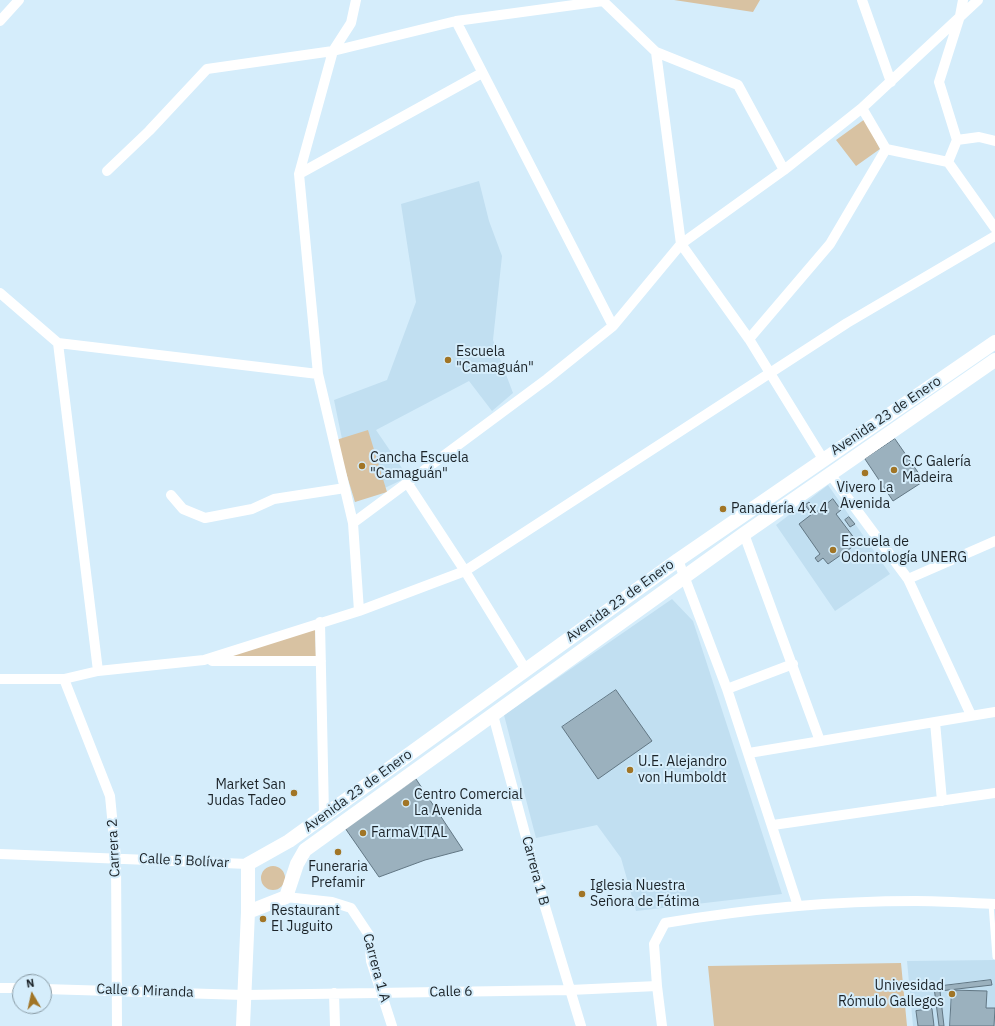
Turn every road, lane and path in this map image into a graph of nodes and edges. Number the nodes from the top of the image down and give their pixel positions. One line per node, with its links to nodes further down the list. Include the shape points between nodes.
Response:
1 (19, 0): 7 (street)
2 (356, 0): 9 (street, via 351,23)
3 (862, 0): 12 (street)
4 (963, 0): 6 (street)
5 (978, 0): 6 (street)
6 (960, 16): 12 (street); 14 (street, via 939,82)
7 (0, 20)
8 (456, 21): 9 (street); 10 (street, via 603,1); 11 (street)
9 (333, 51): 19 (street, via 207,69); 20 (street)
10 (656, 52): 18 (street, via 738,85); 23 (street)
11 (482, 73): 20 (street); 25 (street)
12 (891, 82): 13 (street)
13 (862, 108): 16 (street); 18 (street)
14 (957, 140): 15 (street, via 979,137); 17 (street)
15 (995, 141)
16 (886, 149): 17 (street); 26 (street, via 830,244)
17 (948, 162): 21 (street)
18 (784, 170): 23 (street)
19 (107, 171)
20 (298, 174): 31 (street)
21 (995, 228)
22 (995, 236): 30 (street, via 847,323)
23 (681, 244): 25 (street); 26 (street)
24 (0, 293): 28 (street)
25 (613, 326): 34 (street, via 547,380)
26 (749, 339): 30 (street)
27 (995, 342): 32 (main road, Avenida 23 de Enero)
28 (58, 343): 31 (street); 50 (street)
29 (995, 360): 33 (main road, Avenida 23 de Enero)
30 (770, 373): 32 (street); 41 (street)
31 (318, 374): 35 (street)
32 (823, 459): 40 (main road, Avenida 23 de Enero)
33 (830, 474): 38 (main road, Avenida 23 de Enero); 43 (street)
34 (408, 484): 37 (street); 41 (street)
35 (345, 488): 36 (street, via 274,499 252,509 205,518 183,509); 37 (street)
36 (171, 495)
37 (353, 523): 44 (street)
38 (744, 534): 42 (main road, Avenida 23 de Enero); 48 (street)
39 (995, 541): 43 (street)
40 (678, 560): 42 (street); 49 (main road, Avenida 23 de Enero)
41 (465, 571): 44 (street); 49 (street)
42 (686, 577): 53 (street); 55 (main road, Avenida 23 de Enero)
43 (908, 579): 56 (street)
44 (358, 611): 45 (street)
45 (320, 622): 46 (street); 47 (street)
46 (204, 660): 47 (street); 50 (street)
47 (321, 661): 62 (street)
48 (794, 664): 53 (street); 58 (street)
49 (526, 670): 62 (main road, Avenida 23 de Enero)
50 (98, 671): 52 (street)
51 (0, 679): 52 (street)
52 (64, 679): 65 (street, Carrera 2, via 110,796)
53 (727, 689): 59 (street)
54 (995, 712): 56 (street)
55 (493, 715): 67 (main road, Avenida 23 de Enero, via 305,850 297,864); 77 (street, Carrera 1 B)
56 (971, 715): 57 (street)
57 (935, 722): 58 (street); 61 (street)
58 (820, 741): 59 (street)
59 (749, 753): 63 (street)
60 (995, 793): 61 (street)
61 (942, 801): 63 (street)
62 (324, 815): 66 (main road, Avenida 23 de Enero, via 289,841)
63 (773, 825): 69 (street)
64 (0, 854): 65 (street, Calle 5 Bolívar)
65 (116, 858): 66 (street, Calle 5 Bolívar); 76 (street, Carrera 2)
66 (248, 864): 70 (main road)
67 (286, 897): 70 (main road); 79 (street, Carrera 1 A, via 332,902 351,908 370,935 371,961)
68 (993, 904): 69 (street, via 916,901); 71 (lane)
69 (798, 906): 72 (street, via 718,914 665,923 654,944)
70 (248, 912): 80 (main road)
71 (995, 957)
72 (657, 986): 77 (street, Calle 6); 86 (street)
73 (0, 988): 74 (street)
74 (12, 988)
75 (52, 989): 76 (street, Calle 6 Miranda)
76 (116, 990): 80 (street, Calle 6 Miranda); 81 (street, Carrera 2)
77 (570, 990): 79 (street, Calle 6); 85 (street, Carrera 1 B)
78 (334, 993): 79 (street, Calle 6); 80 (street, Calle 6); 83 (street)
79 (382, 993): 84 (street, Carrera 1 A)
80 (245, 994): 82 (main road)
81 (117, 1026)
82 (243, 1026)
83 (335, 1026)
84 (392, 1026)
85 (580, 1026)
86 (662, 1026)

